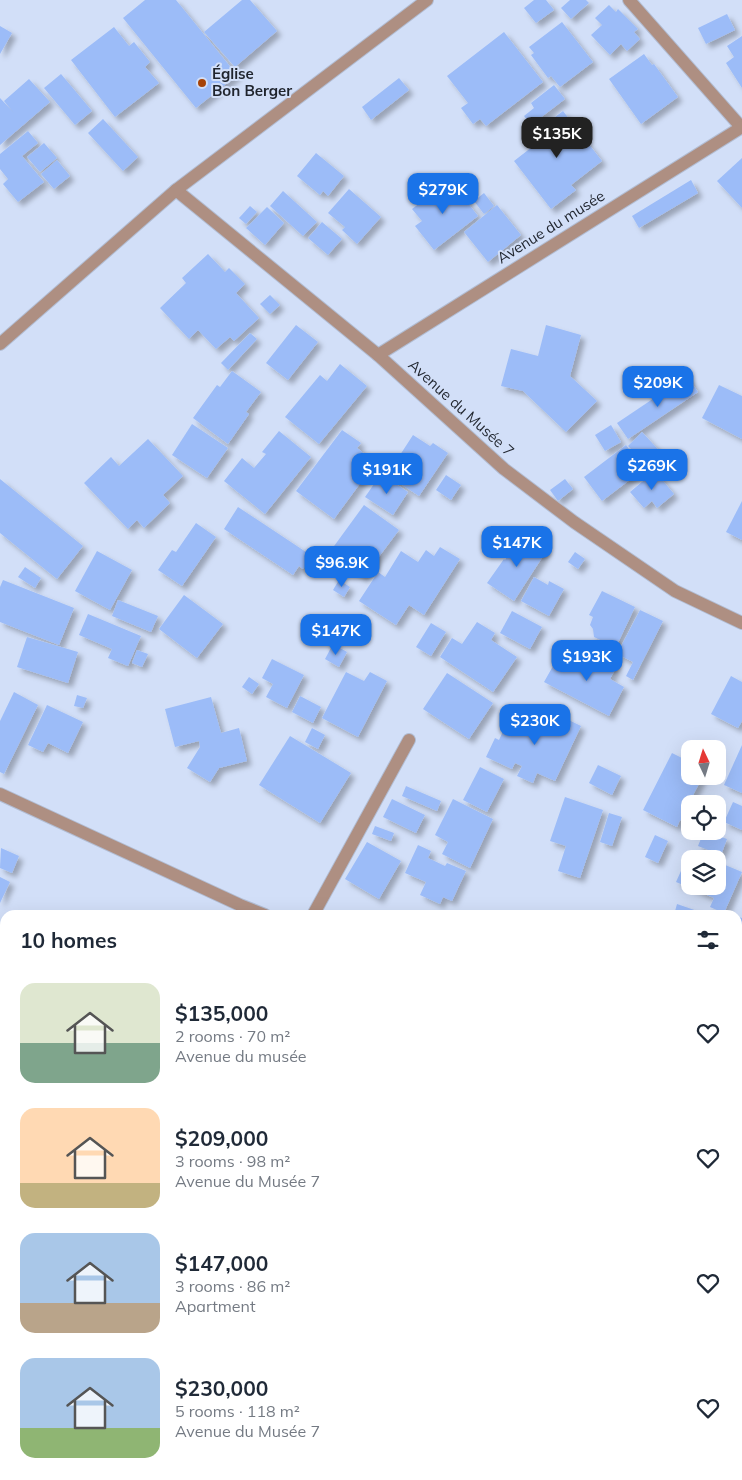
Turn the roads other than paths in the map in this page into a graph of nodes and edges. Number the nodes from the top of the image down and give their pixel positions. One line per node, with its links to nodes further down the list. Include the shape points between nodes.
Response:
1 (426, 0): 4 (street)
2 (629, 0): 3 (street)
3 (742, 127): 6 (street, Avenue du musée)
4 (176, 190): 5 (street); 6 (street, Avenue du Musée 7)
5 (0, 344)
6 (378, 355): 7 (street, Avenue du Musée 7, via 504,468 574,522 675,591)
7 (742, 623)
8 (409, 740): 11 (street)
9 (0, 794): 10 (street)
10 (252, 910)
11 (316, 910)

